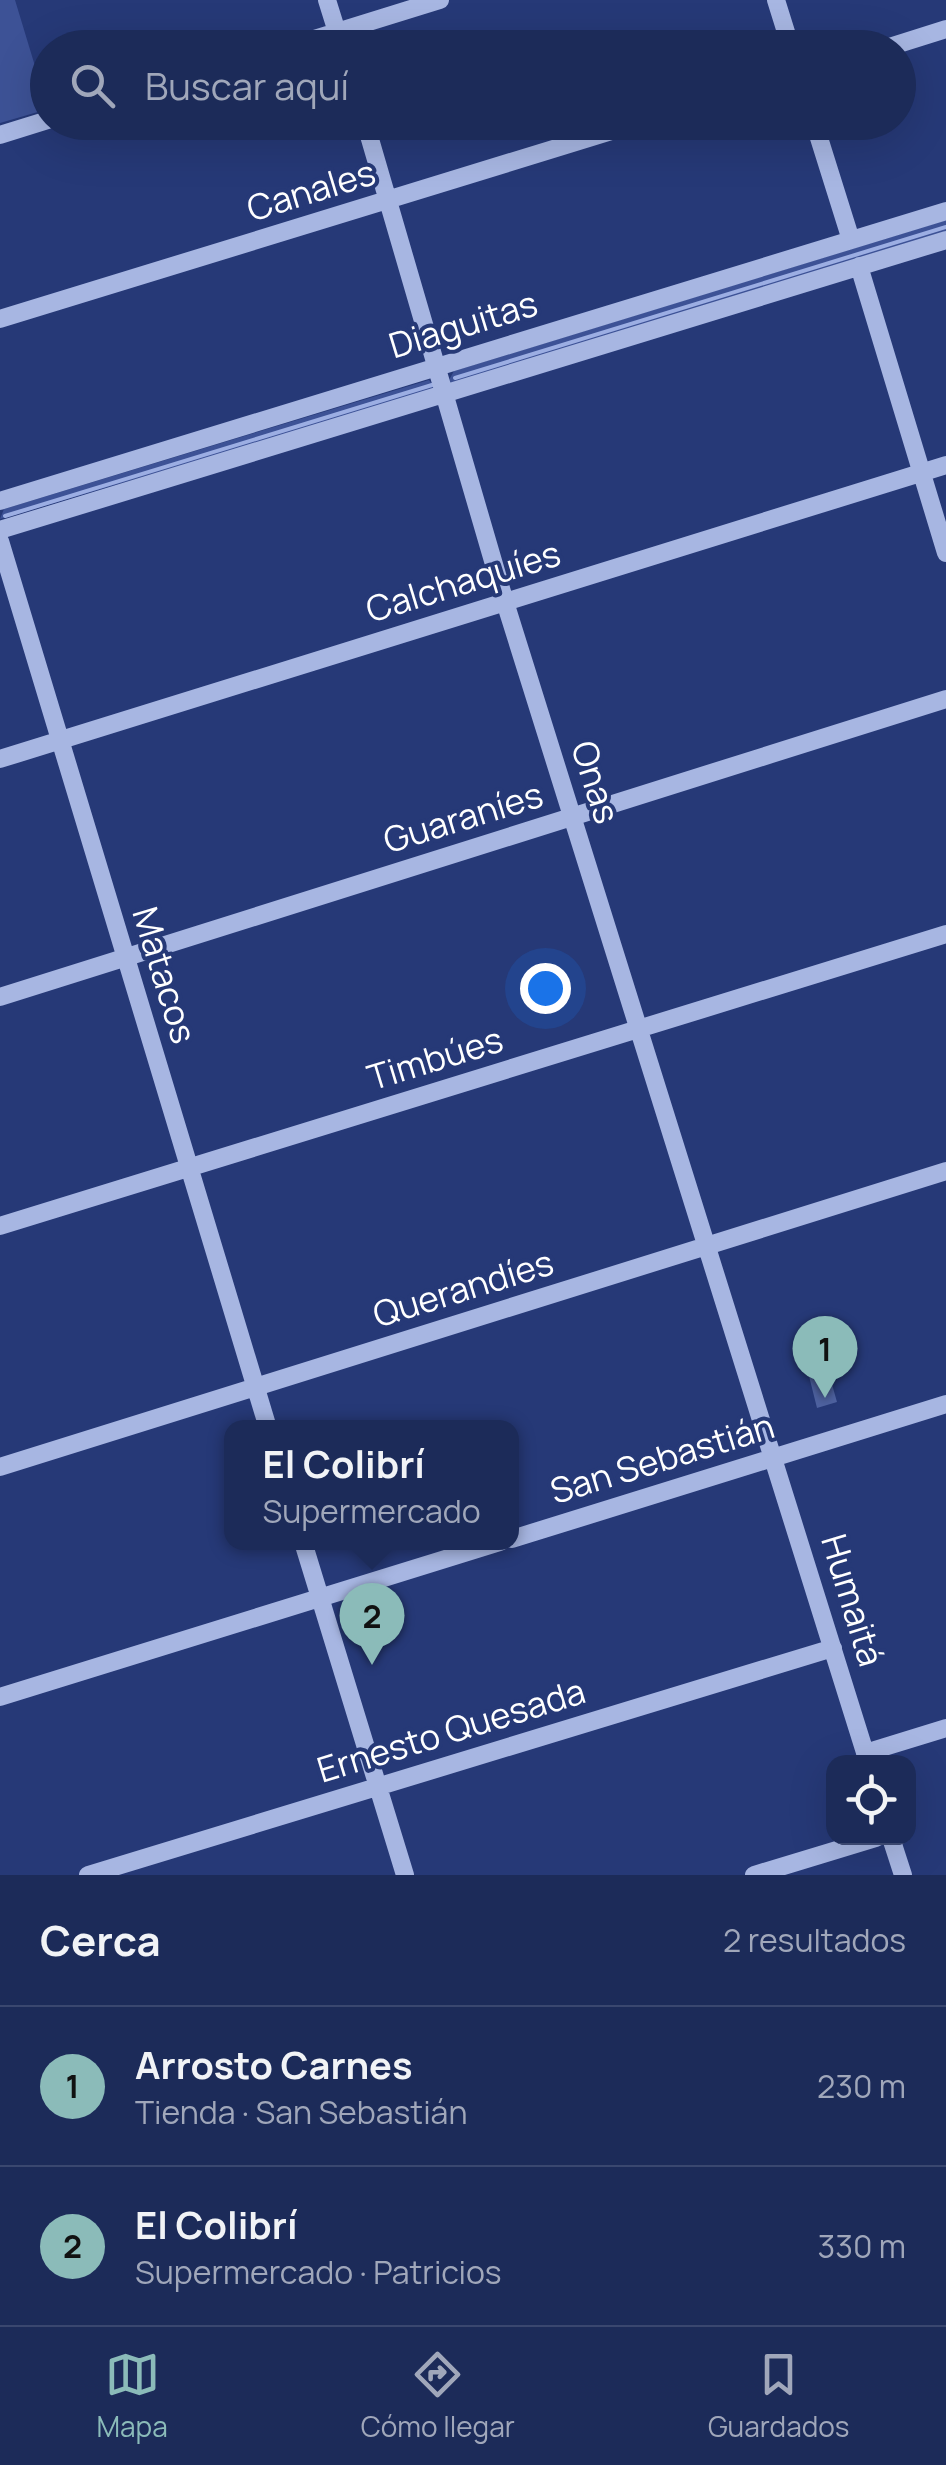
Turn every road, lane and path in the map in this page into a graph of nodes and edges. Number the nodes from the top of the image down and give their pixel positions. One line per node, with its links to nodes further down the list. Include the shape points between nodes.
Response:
1 (328, 0): 5 (street)
2 (440, 0): 6 (street)
3 (776, 0): 7 (street)
4 (946, 29): 8 (street)
5 (337, 30)
6 (365, 30)
7 (785, 30)
8 (916, 38)
9 (30, 126): 10 (street)
10 (0, 135)
11 (370, 140): 14 (street, Onas)
12 (583, 140): 14 (street, Canales)
13 (820, 140): 16 (street)
14 (388, 200): 19 (street, Canales); 20 (street, Onas)
15 (946, 211): 16 (street, Diaguitas)
16 (851, 240): 20 (street, Diaguitas)
17 (946, 240): 18 (street, Diaguitas)
18 (859, 266): 21 (street, Diaguitas); 23 (street)
19 (0, 319)
20 (439, 366): 21 (street, Onas); 24 (street, Diaguitas)
21 (446, 393): 25 (street, Diaguitas); 28 (street, Onas)
22 (946, 464): 23 (street, Calchaquíes)
23 (922, 472): 27 (street); 28 (street, Calchaquíes)
24 (0, 501)
25 (0, 530)
26 (0, 541): 30 (street, Matacos)
27 (946, 553)
28 (504, 602): 30 (street, Calchaquíes); 32 (street, Onas)
29 (946, 699): 32 (street, Guaraníes)
30 (60, 740): 31 (street, Calchaquíes); 34 (street, Matacos)
31 (0, 759)
32 (573, 816): 34 (street, Guaraníes); 36 (street, Onas)
33 (946, 934): 36 (street, Timbúes)
34 (126, 957): 35 (street, Guaraníes); 37 (street, Matacos)
35 (0, 997)
36 (640, 1028): 37 (street, Timbúes); 40 (street, Onas)
37 (188, 1168): 39 (street, Timbúes); 41 (street, Matacos)
38 (946, 1171): 40 (street, Querandíes)
39 (0, 1226)
40 (709, 1245): 41 (street, Querandíes); 44 (street, Onas)
41 (256, 1387): 43 (street, Matacos); 45 (street, Querandíes)
42 (946, 1404): 44 (street, San Sebastián)
43 (266, 1420)
44 (774, 1458): 46 (street, San Sebastián); 50 (street, Humaitá)
45 (0, 1467)
46 (519, 1537)
47 (305, 1550): 49 (street)
48 (474, 1550): 49 (street)
49 (320, 1598): 51 (street); 55 (street)
50 (833, 1648): 53 (street, Humaitá); 55 (street, Ernesto Quesada)
51 (0, 1697)
52 (946, 1728): 54 (street)
53 (866, 1755)
54 (875, 1755)
55 (378, 1787): 58 (street, Ernesto Quesada); 59 (street)
56 (853, 1845): 60 (street)
57 (894, 1845): 61 (street)
58 (88, 1875)
59 (404, 1875)
60 (754, 1875)
61 (903, 1875)

